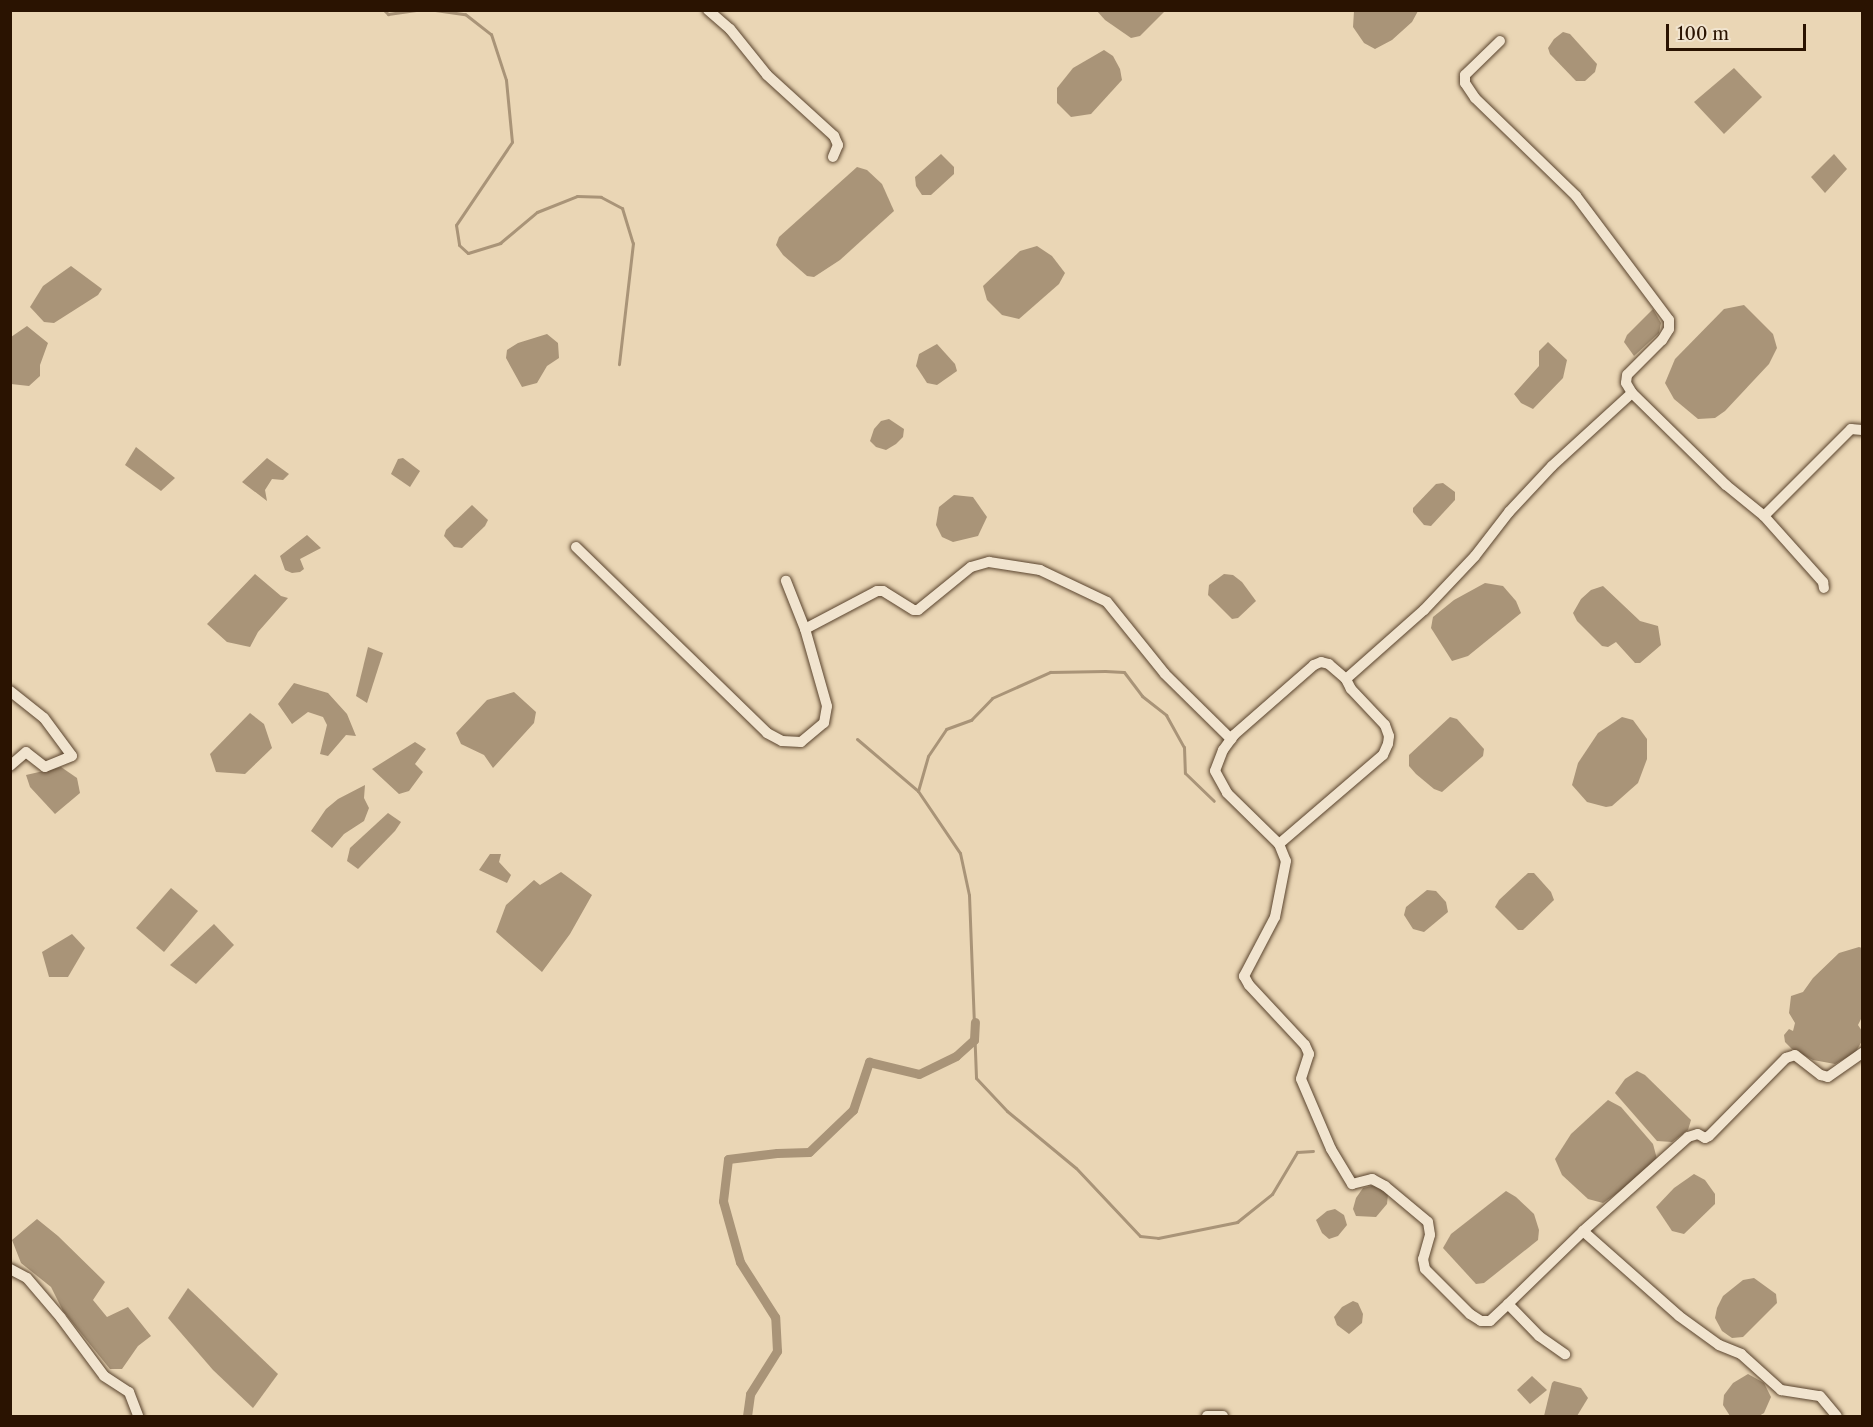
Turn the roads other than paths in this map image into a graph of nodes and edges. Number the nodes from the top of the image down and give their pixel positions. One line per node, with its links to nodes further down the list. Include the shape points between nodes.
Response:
1 (708, 10): 3 (street, via 730,29 767,75 834,136 838,145)
2 (1500, 41): 4 (street, via 1465,75 1465,82 1475,98 1576,196 1669,320 1662,340 1627,375 1626,383)
3 (833, 157)
4 (1632, 393): 6 (street, via 1726,485); 11 (street, via 1545,474 1424,610)
5 (1863, 430): 6 (street, via 1851,429)
6 (1764, 516): 9 (street, via 1823,582)
7 (576, 547): 10 (street, via 767,733 782,741 801,742 824,723 827,715)
8 (786, 580): 10 (street)
9 (1824, 588)
10 (805, 629): 13 (street, via 877,591 918,610 972,567 988,562 1040,570 1107,602 1165,674)
11 (1346, 679): 13 (street, via 1321,662); 15 (street, via 1385,725 1388,744 1383,755)
12 (10, 691): 14 (street, via 44,718 72,756 45,767 26,752)
13 (1231, 739): 15 (street, via 1215,771 1227,793)
14 (10, 766)
15 (1280, 844): 19 (street, via 1286,861 1275,917 1244,976 1305,1045 1309,1054 1301,1079 1331,1149 1352,1184 1372,1179 1428,1222 1425,1269 1470,1314 1490,1321)
16 (1863, 1053): 17 (street, via 1828,1077 1795,1055 1786,1058 1709,1136 1688,1137)
17 (1583, 1231): 19 (street); 24 (street, via 1679,1316 1719,1345 1741,1354 1781,1390 1820,1396)
18 (10, 1269): 21 (street, via 27,1278 104,1376 129,1392)
19 (1508, 1304): 20 (street, via 1539,1336)
20 (1565, 1354)
21 (138, 1416)
22 (1207, 1416): 23 (street)
23 (1223, 1416)
24 (1837, 1416)

